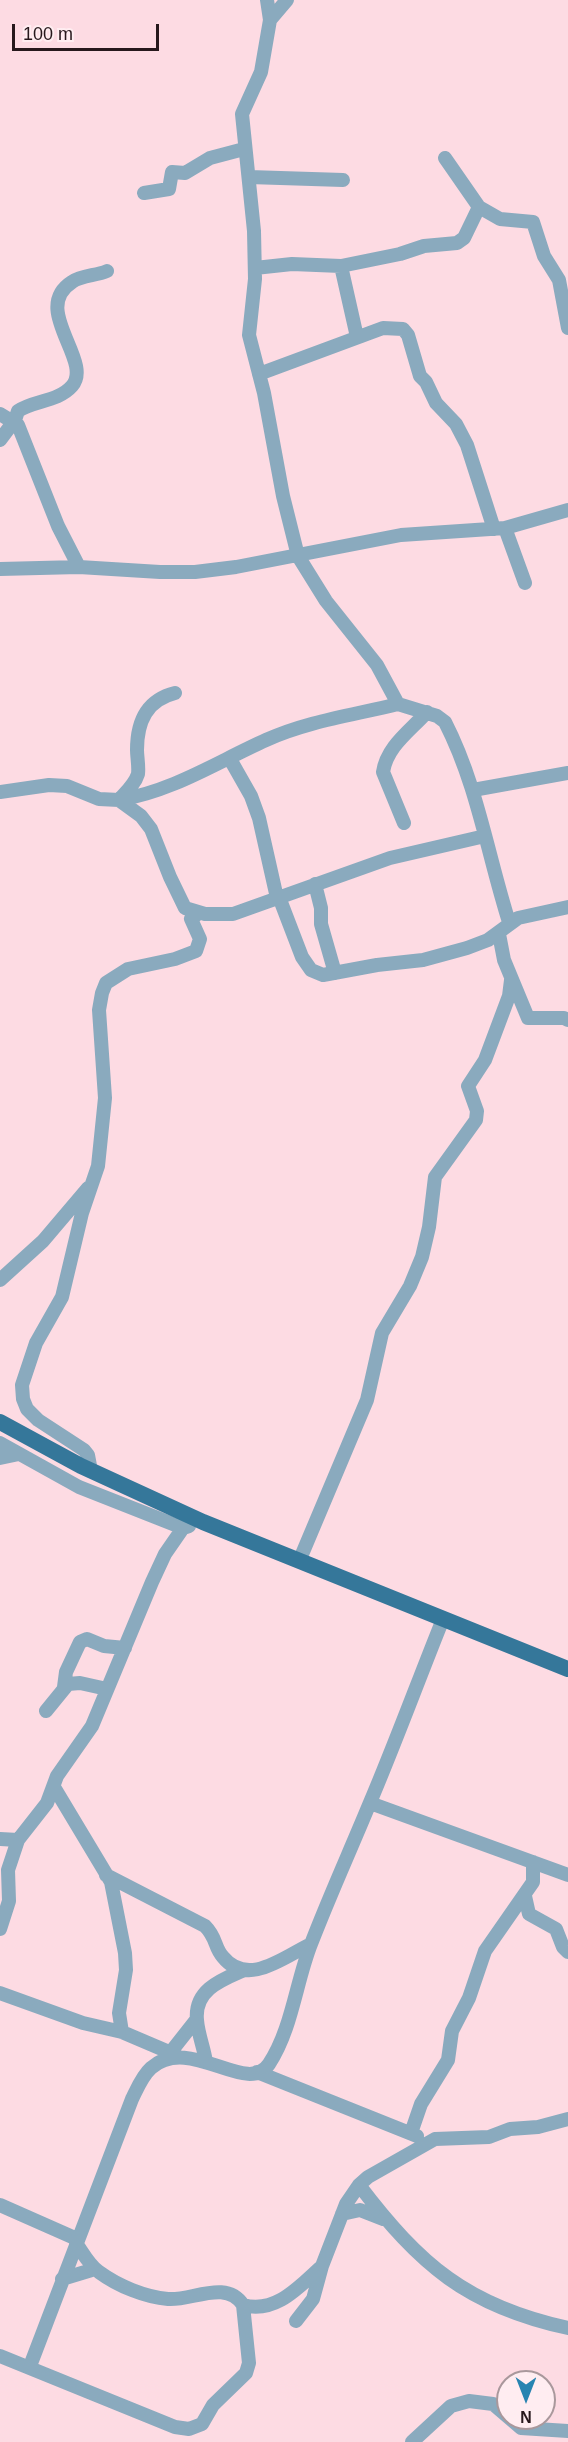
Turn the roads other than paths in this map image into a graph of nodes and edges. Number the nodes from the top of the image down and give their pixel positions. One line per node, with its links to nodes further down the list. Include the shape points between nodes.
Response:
1 (267, 0): 3 (street)
2 (287, 0): 3 (street)
3 (270, 20): 4 (street, via 261,72 244,106)
4 (244, 149): 6 (street); 8 (street, via 210,158 185,172 172,172 169,189)
5 (445, 158): 9 (street)
6 (249, 177): 7 (street); 11 (street)
7 (343, 180)
8 (144, 193)
9 (479, 207): 10 (street, via 464,238 457,243 424,246); 13 (street, via 500,219 533,222 544,256 559,280)
10 (341, 266): 11 (street, via 292,264); 14 (street)
11 (255, 268): 15 (street, via 249,335)
12 (107, 271): 17 (street, via 73,281 61,295 57,310 75,364 76,379 72,386 50,400 23,407)
13 (567, 321)
14 (357, 337): 15 (street); 20 (street, via 391,327 406,331 420,376 436,404 456,424)
15 (259, 374): 21 (street)
16 (0, 414): 17 (street)
17 (15, 420): 18 (street); 22 (street)
18 (0, 440)
19 (568, 510): 20 (street)
20 (500, 529): 21 (street, via 401,535); 24 (street)
21 (298, 556): 22 (street, via 195,572); 26 (street, via 326,601 377,665)
22 (79, 567): 23 (street)
23 (0, 569)
24 (525, 583)
25 (175, 693): 32 (street, via 159,697 143,718 137,738 138,773 134,784)
26 (398, 704): 27 (street); 28 (street, via 305,726)
27 (427, 712): 30 (street, via 445,722); 33 (street, via 395,745 384,765 383,772)
28 (230, 759): 32 (street, via 177,784); 36 (street, via 259,818)
29 (568, 773): 30 (street)
30 (473, 790): 34 (street)
31 (0, 792): 32 (street, via 58,786 99,799)
32 (119, 800): 38 (street, via 152,829 182,903)
33 (404, 823)
34 (485, 836): 35 (street, via 390,858); 39 (street)
35 (315, 884): 36 (street); 41 (street)
36 (278, 898): 38 (street, via 233,914); 41 (street, via 307,965 316,973)
37 (568, 907): 39 (street)
38 (199, 913): 44 (street, via 191,919 200,939 196,951 122,971 106,983 102,993 99,1010 105,1111)
39 (509, 922): 40 (street)
40 (499, 934): 41 (street, via 423,960); 42 (street)
41 (335, 973)
42 (512, 980): 43 (street, via 528,1018); 53 (street, via 485,1060 468,1086 477,1111 476,1120 435,1177 422,1257 382,1333 367,1400)
43 (568, 1020)
44 (92, 1184): 45 (street, via 43,1241); 50 (street, via 64,1292 36,1343 22,1385 27,1409 84,1450)
45 (0, 1280)
46 (0, 1422): 50 (main road)
47 (0, 1443): 48 (street)
48 (20, 1454): 49 (street); 52 (street, via 111,1502)
49 (0, 1458)
50 (91, 1471): 51 (main road)
51 (203, 1522): 52 (street); 53 (main road)
52 (183, 1528): 55 (street, via 165,1554)
53 (300, 1559): 54 (main road)
54 (443, 1619): 56 (main road); 61 (street)
55 (125, 1647): 57 (street, via 104,1646 87,1639 80,1642 66,1672); 58 (street)
56 (568, 1669)
57 (64, 1687): 58 (street, via 75,1683); 59 (street)
58 (107, 1689): 60 (street, via 92,1726 57,1776)
59 (46, 1711)
60 (54, 1787): 63 (street, via 47,1803); 65 (street)
61 (370, 1803): 64 (street); 69 (street)
62 (0, 1839): 63 (street)
63 (18, 1840): 68 (street, via 8,1870 9,1901)
64 (533, 1862): 66 (street); 67 (street, via 533,1882)
65 (106, 1875): 71 (street, via 205,1926 215,1937 225,1960); 74 (street, via 111,1881 125,1953 119,2013)
66 (568, 1875)
67 (525, 1896): 70 (street, via 529,1914 556,1929); 79 (street, via 485,1951 469,1998 452,2031 448,2060 421,2104)
68 (0, 1929)
69 (311, 1944): 71 (street, via 272,1965); 77 (street, via 282,2034 269,2064)
70 (568, 1952)
71 (244, 1970): 73 (street, via 209,1988 200,2002)
72 (0, 1993): 74 (street, via 83,2023)
73 (196, 2020): 75 (street); 76 (street)
74 (122, 2032): 75 (street)
75 (173, 2054): 76 (street); 85 (street, via 150,2069 132,2099)
76 (206, 2062): 77 (street, via 242,2074)
77 (257, 2072): 79 (street)
78 (568, 2119): 80 (street, via 510,2129 489,2137)
79 (411, 2133): 80 (street)
80 (428, 2141): 81 (street)
81 (359, 2185): 83 (street); 84 (street)
82 (0, 2205): 85 (street)
83 (342, 2214): 84 (street, via 360,2210); 86 (street)
84 (387, 2221): 91 (street, via 463,2290 500,2308)
85 (77, 2241): 87 (street); 88 (street)
86 (322, 2266): 89 (street, via 284,2298 267,2306); 90 (street, via 313,2299)
87 (95, 2269): 88 (street); 89 (street, via 145,2295 181,2299 229,2293)
88 (62, 2279): 93 (street)
89 (243, 2305): 95 (street, via 249,2363 246,2373 213,2405)
90 (296, 2321)
91 (568, 2328)
92 (0, 2355): 93 (street)
93 (30, 2366): 95 (street)
94 (568, 2431): 96 (street, via 521,2428 493,2404 469,2401 451,2406)
95 (189, 2436)
96 (411, 2442)

